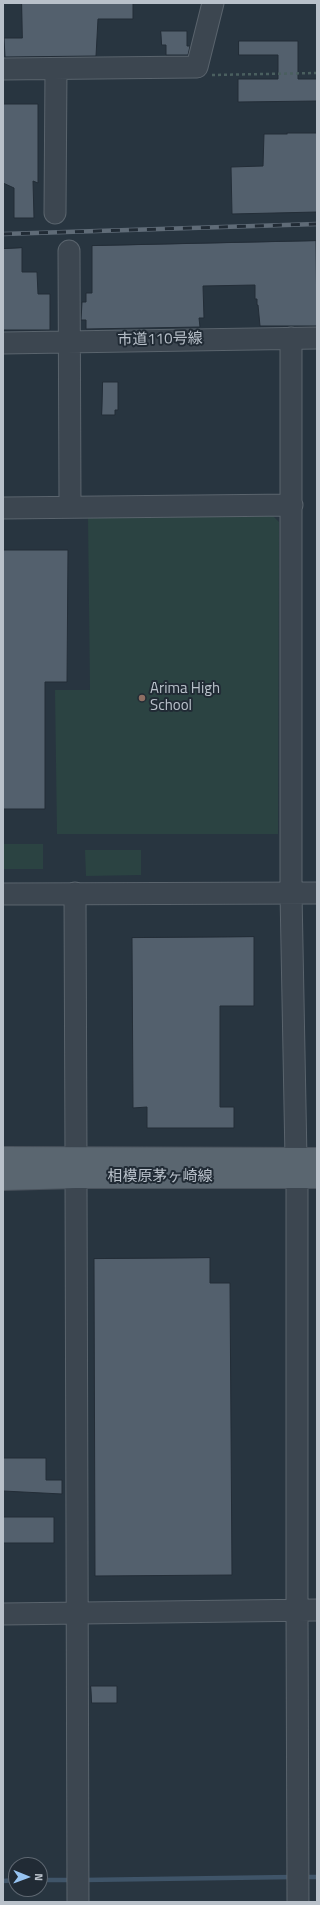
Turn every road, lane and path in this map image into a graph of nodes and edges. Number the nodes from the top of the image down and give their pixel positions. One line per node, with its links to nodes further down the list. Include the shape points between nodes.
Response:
1 (213, 3): 2 (street)
2 (197, 67): 3 (street); 5 (path, via 208,75)
3 (56, 68): 4 (street); 6 (street)
4 (3, 69)
5 (317, 73)
6 (55, 213)
7 (69, 251): 10 (street)
8 (291, 338): 9 (street, 市道110号線); 10 (street, 市道110号線); 12 (street)
9 (317, 338)
10 (70, 342): 11 (street, 市道110号線); 13 (street)
11 (3, 343)
12 (292, 505): 13 (street); 16 (street)
13 (70, 507): 14 (street)
14 (3, 508)
15 (75, 893): 16 (street); 18 (street); 21 (street)
16 (291, 893): 17 (street); 20 (street)
17 (317, 893)
18 (3, 894)
19 (3, 1158): 21 (main road, 相模原茅ヶ崎線)
20 (307, 1168): 21 (main road, 相模原茅ヶ崎線); 24 (street)
21 (76, 1177): 22 (main road, 相模原茅ヶ崎線); 26 (street)
22 (3, 1179)
23 (317, 1610): 24 (street)
24 (297, 1611): 26 (street); 28 (street)
25 (3, 1614): 26 (street)
26 (77, 1614): 27 (street)
27 (78, 1886)
28 (298, 1902)

